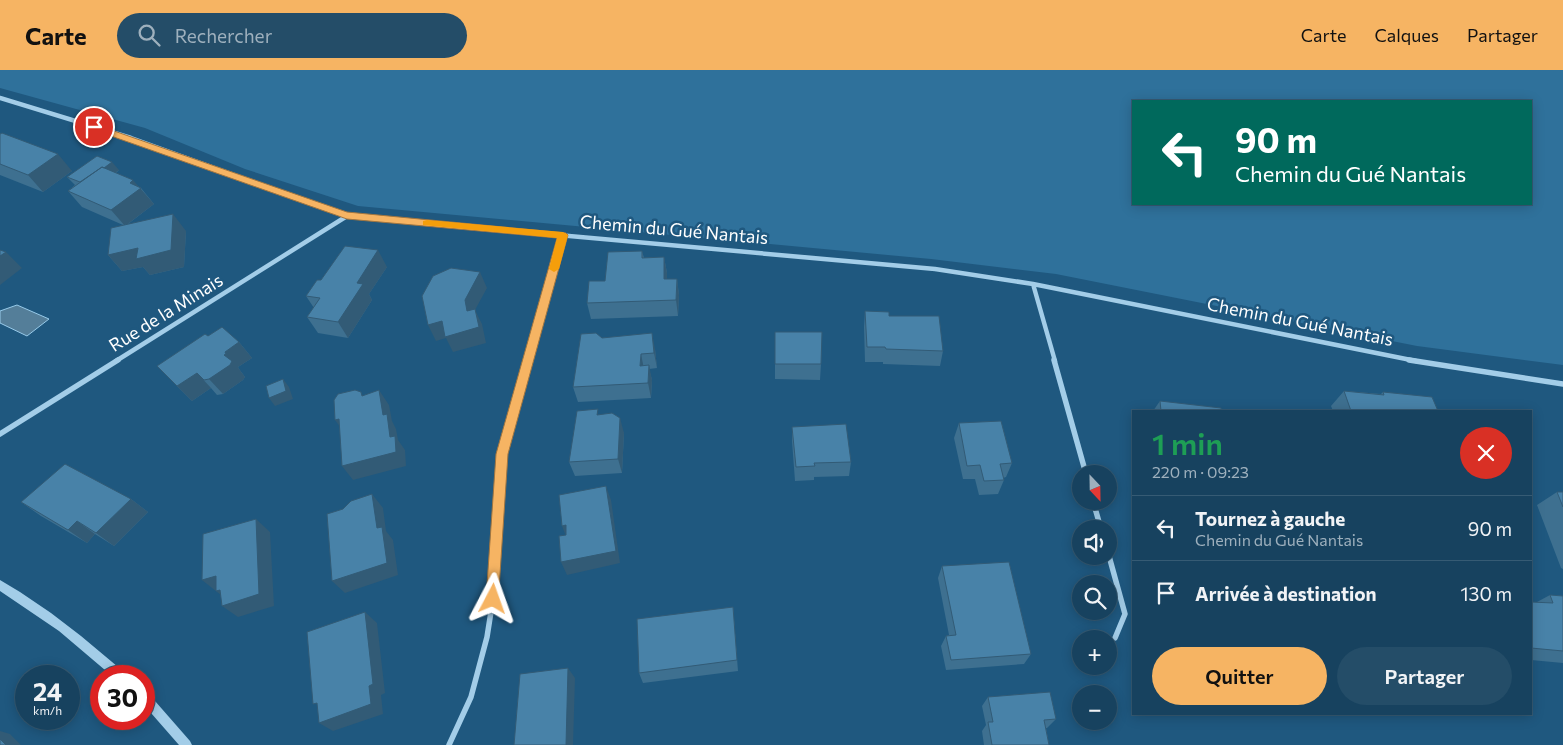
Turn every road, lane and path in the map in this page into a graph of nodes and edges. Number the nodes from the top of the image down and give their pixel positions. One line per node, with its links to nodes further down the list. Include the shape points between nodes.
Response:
1 (0, 98): 2 (street, Chemin du Gué Nantais, via 131,138)
2 (347, 216): 3 (street, Chemin du Gué Nantais); 6 (street, Rue de la Minais)
3 (563, 235): 4 (street, Chemin du Gué Nantais, via 935,268); 14 (street, via 502,454 493,599 487,637 472,697)
4 (1033, 284): 5 (street, Chemin du Gué Nantais, via 1415,361); 7 (street)
5 (1563, 384)
6 (0, 434)
7 (1083, 465)
8 (1111, 565): 10 (street, via 1125,614)
9 (0, 585): 11 (street, via 38,608)
10 (1117, 633)
11 (108, 665)
12 (155, 710): 13 (street)
13 (186, 745)
14 (448, 745)

